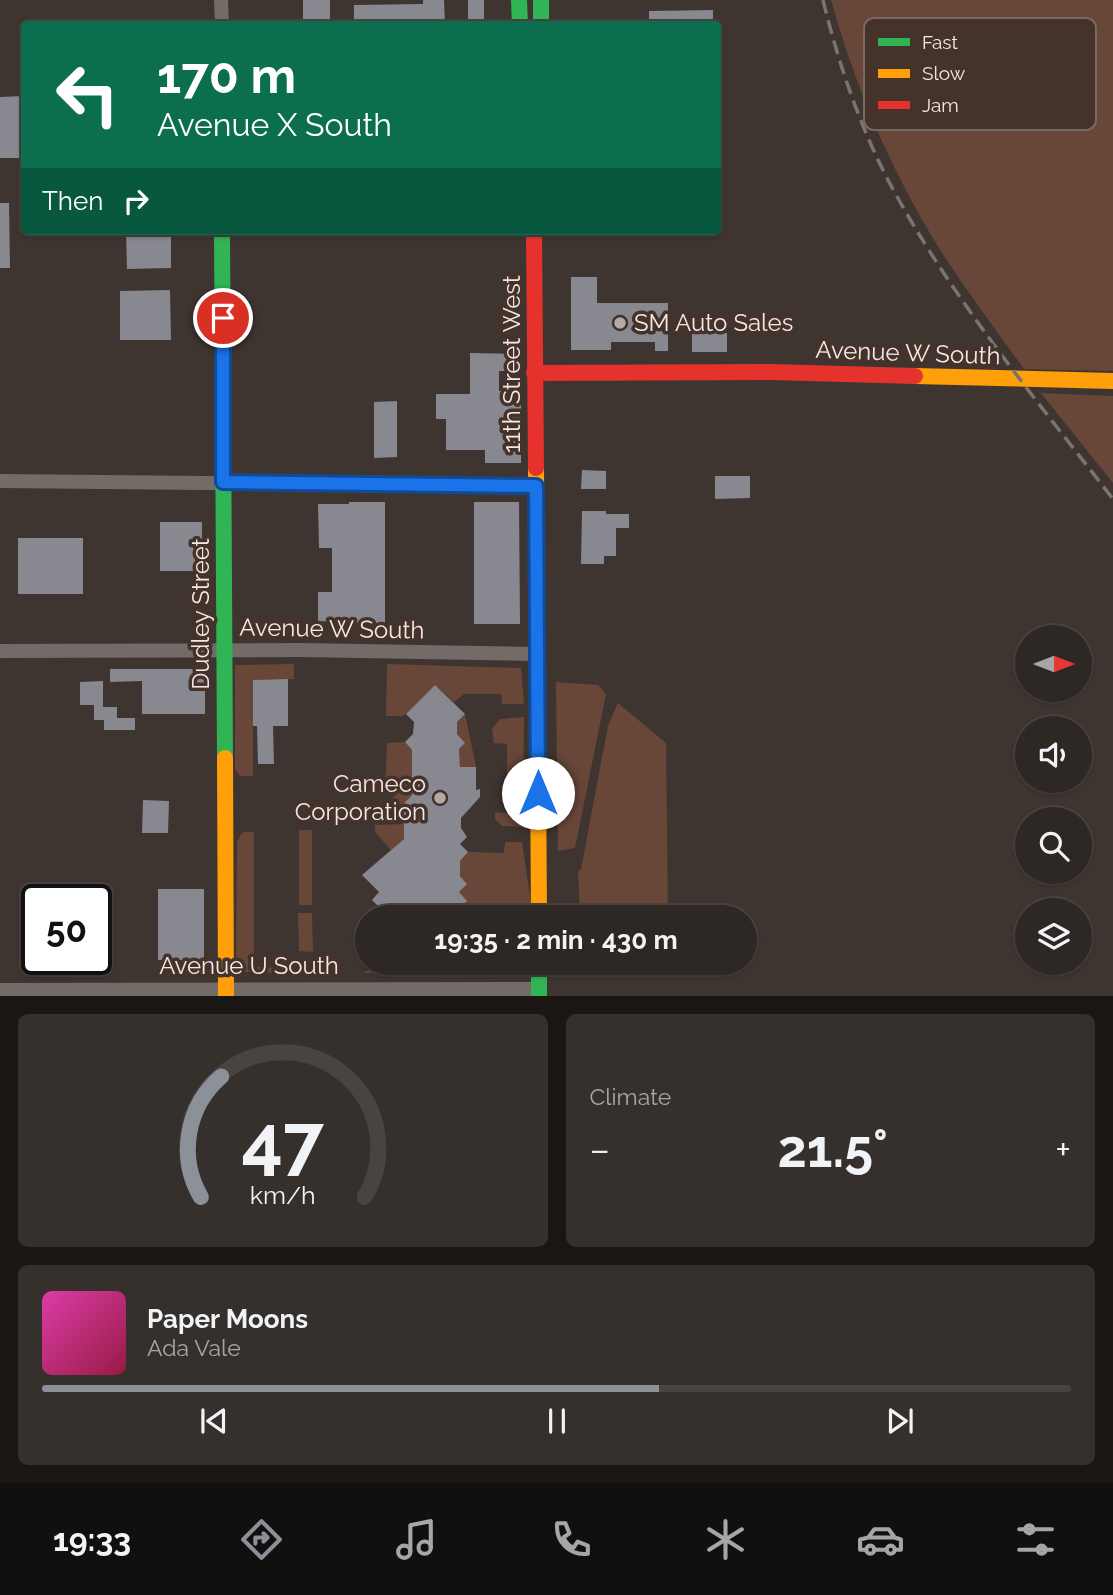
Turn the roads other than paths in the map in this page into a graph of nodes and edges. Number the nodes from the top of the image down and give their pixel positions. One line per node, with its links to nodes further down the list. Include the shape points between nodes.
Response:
1 (221, 0): 4 (street)
2 (519, 0): 5 (street)
3 (541, 0): 6 (street)
4 (222, 21)
5 (520, 21)
6 (541, 21)
7 (222, 235): 12 (street, Dudley Street)
8 (534, 235): 9 (street, 11th Street West)
9 (534, 373): 10 (street, Avenue W South, via 812,372); 13 (street, 11th Street West)
10 (1113, 381)
11 (0, 481): 12 (street)
12 (223, 482): 13 (street); 14 (street, Dudley Street)
13 (536, 486): 16 (street, 11th Street West)
14 (224, 650): 15 (street, Avenue W South); 16 (street, Avenue W South); 20 (street, Dudley Street)
15 (0, 651)
16 (537, 654): 17 (street, 11th Street West)
17 (539, 905)
18 (540, 975): 21 (street)
19 (0, 989): 20 (street, Avenue U South)
20 (225, 993): 21 (street, Avenue U South)
21 (539, 993)

